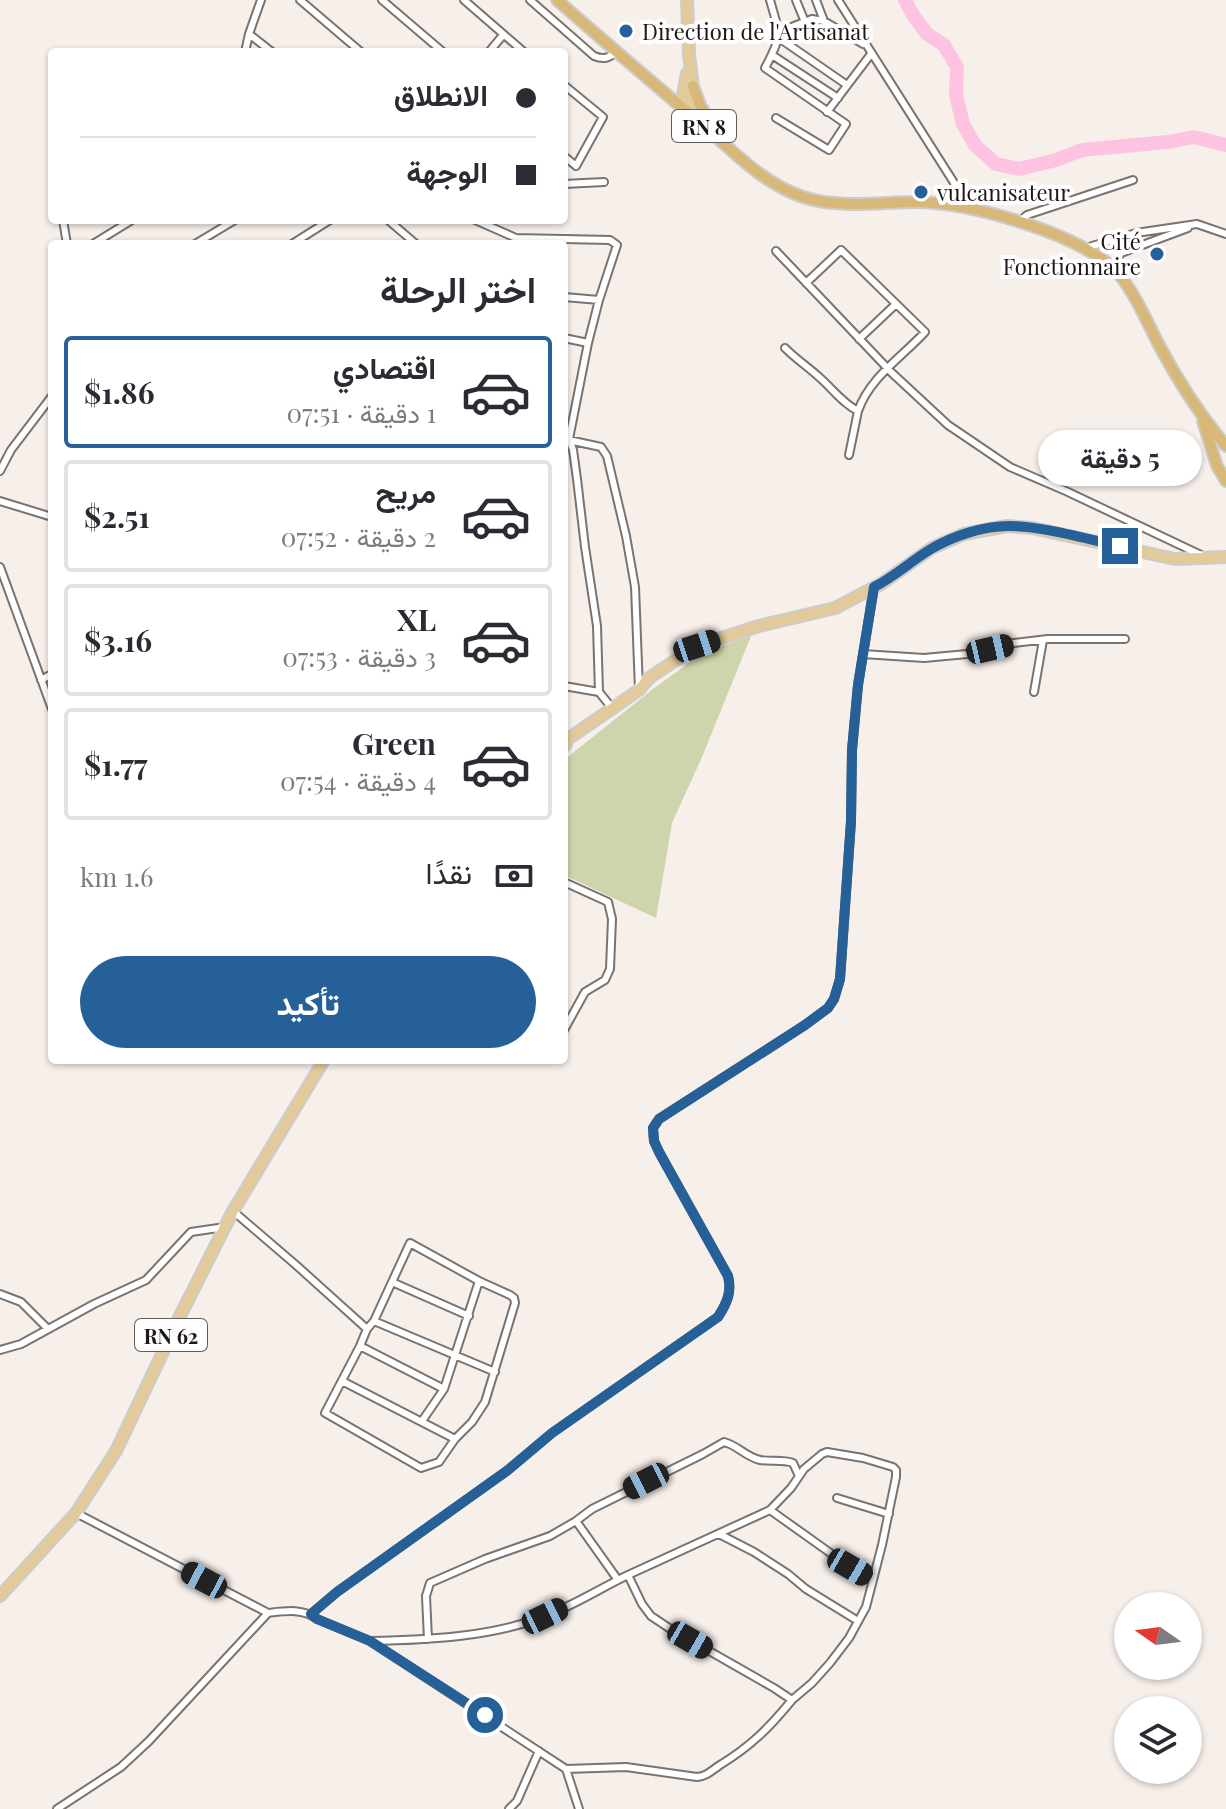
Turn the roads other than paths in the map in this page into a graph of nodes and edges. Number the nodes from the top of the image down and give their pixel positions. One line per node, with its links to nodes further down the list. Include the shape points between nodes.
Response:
1 (261, 0): 14 (street)
2 (300, 0): 20 (street)
3 (382, 0): 21 (street)
4 (464, 0): 15 (street)
5 (530, 0): 24 (street, via 594,56 607,59)
6 (557, 0): 24 (highway, RN 8)
7 (687, 0): 26 (main road)
8 (770, 0): 16 (street)
9 (796, 0): 13 (street)
10 (816, 0): 12 (street)
11 (838, 0): 17 (street)
12 (824, 21): 13 (street); 17 (street)
13 (805, 22): 16 (street)
14 (249, 34): 18 (street); 19 (street)
15 (503, 35): 22 (street); 23 (street)
16 (779, 35): 27 (street); 28 (street)
17 (866, 46): 25 (street)
18 (246, 48)
19 (267, 48)
20 (356, 48)
21 (438, 48)
22 (492, 48)
23 (519, 48)
24 (617, 52): 32 (highway, RN 8)
25 (871, 54): 28 (street); 42 (street)
26 (689, 55): 29 (main road); 32 (main road)
27 (772, 55): 31 (street); 33 (street, via 767,71)
28 (847, 85): 31 (street)
29 (693, 86): 32 (main road, via 690,102); 35 (highway)
30 (568, 88): 37 (street, via 603,117)
31 (838, 98): 33 (street)
32 (681, 107): 35 (highway, RN 8)
33 (827, 112): 34 (street, via 846,124 829,150)
34 (776, 118)
35 (724, 143): 42 (highway, RN 8, via 772,182 804,197 837,204)
36 (568, 159): 37 (street)
37 (576, 166): 39 (street)
38 (1133, 180): 43 (street)
39 (568, 182)
40 (604, 182): 41 (street)
41 (568, 184)
42 (970, 208): 43 (highway, RN 8)
43 (1019, 222): 56 (highway, RN 8)
44 (126, 224): 52 (street)
45 (228, 224): 53 (street)
46 (324, 224): 54 (street)
47 (393, 224): 55 (street)
48 (484, 224): 62 (street, via 516,238 610,240 617,245)
49 (1197, 224): 50 (street); 51 (street); 59 (street, via 1121,253)
50 (1226, 234)
51 (1119, 238): 56 (street); 58 (street)
52 (100, 240)
53 (202, 240)
54 (298, 240)
55 (411, 240)
56 (1087, 250): 58 (highway, RN 8)
57 (776, 251): 60 (street)
58 (1097, 257): 59 (highway, RN 8)
59 (1112, 267): 73 (highway, RN 8)
60 (806, 283): 63 (street, via 841,250); 65 (street)
61 (568, 297): 62 (street)
62 (599, 300): 66 (street)
63 (896, 304): 65 (street); 68 (street, via 925,332)
64 (568, 339): 66 (street)
65 (859, 339): 68 (street)
66 (588, 343): 71 (street)
67 (785, 348): 72 (street)
68 (887, 368): 72 (street); 84 (street, via 948,425 1010,467)
69 (48, 404): 79 (street)
70 (568, 409): 71 (street)
71 (575, 410): 74 (street)
72 (858, 411): 78 (street)
73 (1202, 415): 77 (highway, RN 8); 80 (highway)
74 (568, 435)
75 (568, 439): 93 (street, via 601,447 607,456 635,587)
76 (568, 441): 94 (street, via 597,626)
77 (1226, 446)
78 (849, 455)
79 (0, 471)
80 (1226, 481)
81 (0, 501): 82 (street)
82 (48, 516)
83 (1226, 557): 84 (main road)
84 (1208, 559): 86 (main road, via 1175,559 1007,526 964,534 932,548)
85 (0, 567): 91 (street)
86 (874, 587): 89 (street); 93 (main road, via 835,608 697,646)
87 (1125, 639): 88 (street)
88 (1043, 640): 89 (street, via 924,658); 95 (street)
89 (863, 654): 131 (street, via 852,750 840,979 834,999 805,1025 682,1103 653,1128 659,1152 728,1276 725,1306 710,1323 552,1433)
90 (48, 676): 91 (street)
91 (41, 680): 96 (street)
92 (568, 687): 94 (street)
93 (639, 690): 97 (main road)
94 (599, 692): 97 (street)
95 (1034, 692)
96 (48, 698)
97 (612, 708): 98 (main road)
98 (568, 740)
99 (568, 884): 100 (street, via 608,902 612,919 608,976 585,992)
100 (568, 1023)
101 (322, 1064): 102 (main road, RN 62)
102 (233, 1211): 103 (main road, RN 62); 110 (street)
103 (225, 1227): 109 (street, via 191,1232 146,1280); 122 (main road, RN 62, via 116,1451)
104 (479, 1281): 105 (street, via 410,1243); 107 (street); 114 (street, via 515,1303)
105 (392, 1282): 107 (street); 108 (street)
106 (0, 1294): 109 (street, via 21,1302)
107 (469, 1316): 113 (street)
108 (374, 1321): 110 (street); 113 (street)
109 (48, 1329): 112 (street)
110 (367, 1329): 111 (street)
111 (360, 1346): 115 (street); 116 (street)
112 (0, 1350)
113 (456, 1356): 114 (street); 116 (street)
114 (495, 1372): 118 (street, via 485,1402)
115 (342, 1381): 117 (street); 118 (street, via 325,1413 421,1468 439,1462)
116 (444, 1389): 117 (street)
117 (422, 1421): 118 (street)
118 (455, 1439)
119 (799, 1476): 121 (street); 123 (street, via 827,1452 893,1467); 124 (street, via 788,1460 758,1460 724,1442)
120 (837, 1498): 123 (street)
121 (770, 1510): 125 (street); 127 (street)
122 (76, 1513): 129 (main road, RN 62); 130 (street)
123 (889, 1514): 127 (street)
124 (576, 1521): 128 (street); 133 (street, via 430,1583)
125 (719, 1534): 126 (street); 132 (street)
126 (628, 1575): 128 (street); 135 (street, via 651,1616)
127 (872, 1579): 132 (street)
128 (618, 1580): 133 (street, via 545,1616)
129 (0, 1596)
130 (268, 1613): 131 (street); 138 (street, via 140,1750)
131 (311, 1614): 134 (street)
132 (858, 1621): 135 (street, via 830,1663)
133 (428, 1639): 134 (street)
134 (370, 1641): 136 (street)
135 (792, 1700): 137 (street, via 760,1737 707,1776 626,1767)
136 (539, 1751): 137 (street); 139 (street)
137 (566, 1769): 140 (street)
138 (57, 1809)
139 (509, 1809)
140 (579, 1809)

